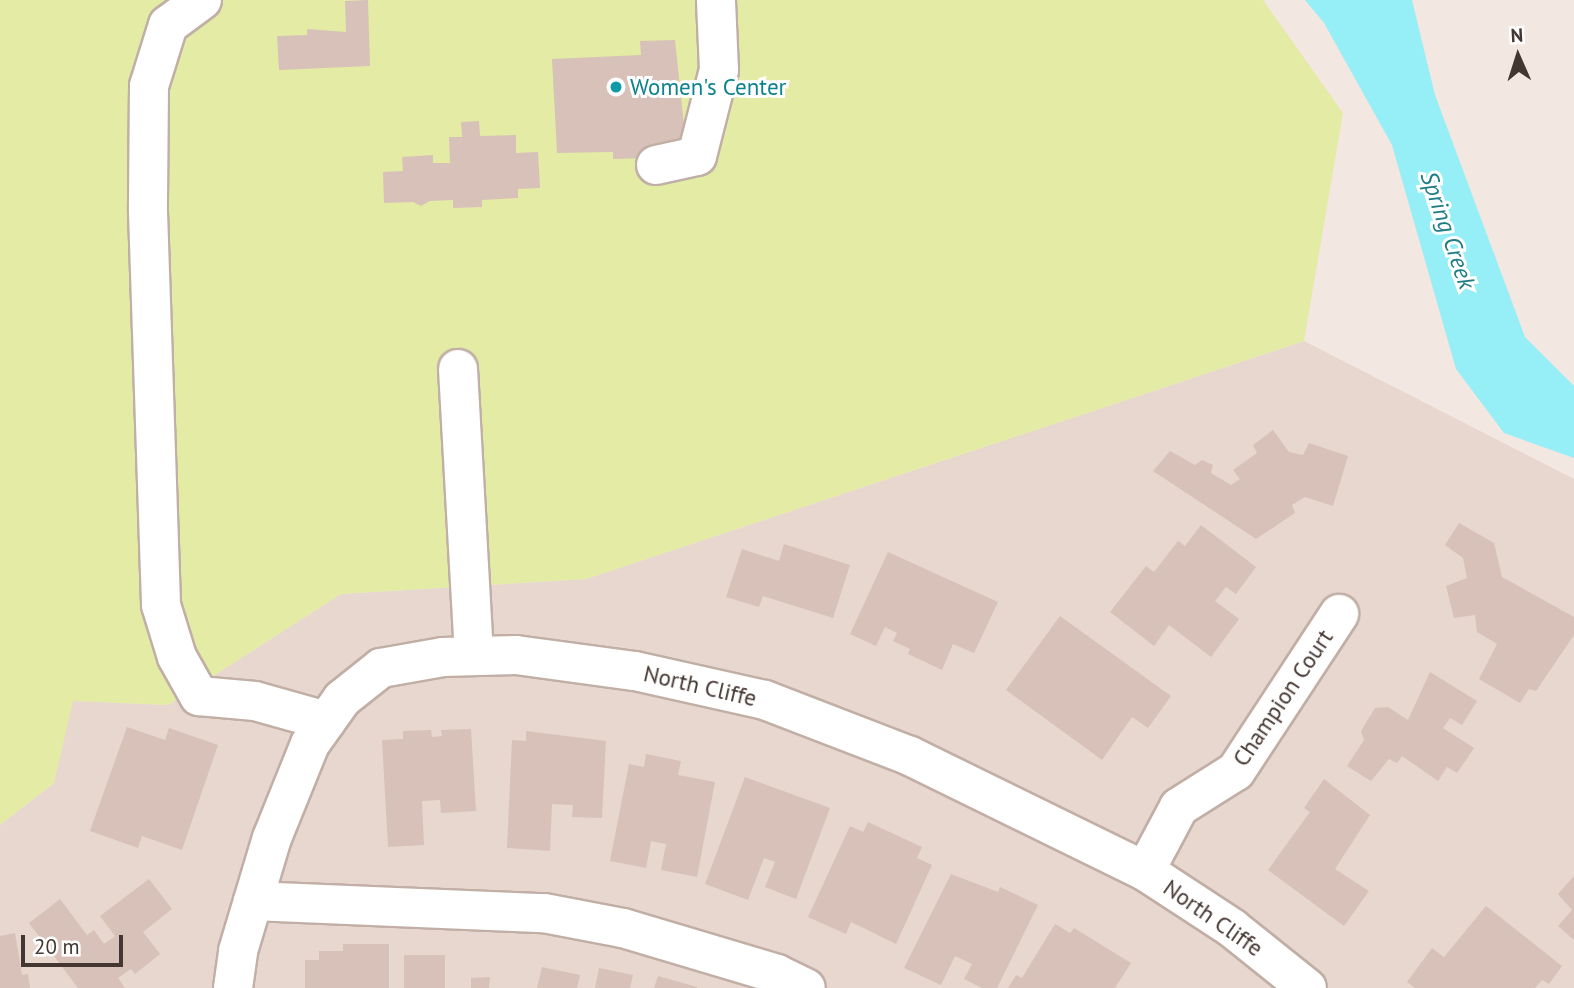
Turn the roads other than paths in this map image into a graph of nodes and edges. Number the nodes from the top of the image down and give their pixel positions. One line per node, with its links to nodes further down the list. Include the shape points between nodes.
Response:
1 (202, 0): 7 (street, via 168,25 149,86 148,212 161,605 177,657 199,696 255,701)
2 (716, 0): 3 (street, via 719,70 696,156)
3 (656, 165)
4 (458, 369): 6 (street)
5 (1339, 614): 8 (street, Champion Court, via 1237,771 1179,807)
6 (474, 656): 7 (street, North Cliffe, via 382,668 342,699); 8 (street, North Cliffe, via 516,655 635,671 765,700 910,756)
7 (326, 722): 9 (street, North Cliffe, via 310,744 281,814)
8 (1145, 871): 12 (street, North Cliffe, via 1233,928)
9 (253, 901): 10 (street, North Cliffe); 11 (street, via 544,913 624,928 777,974)
10 (233, 988)
11 (806, 988)
12 (1307, 988)

